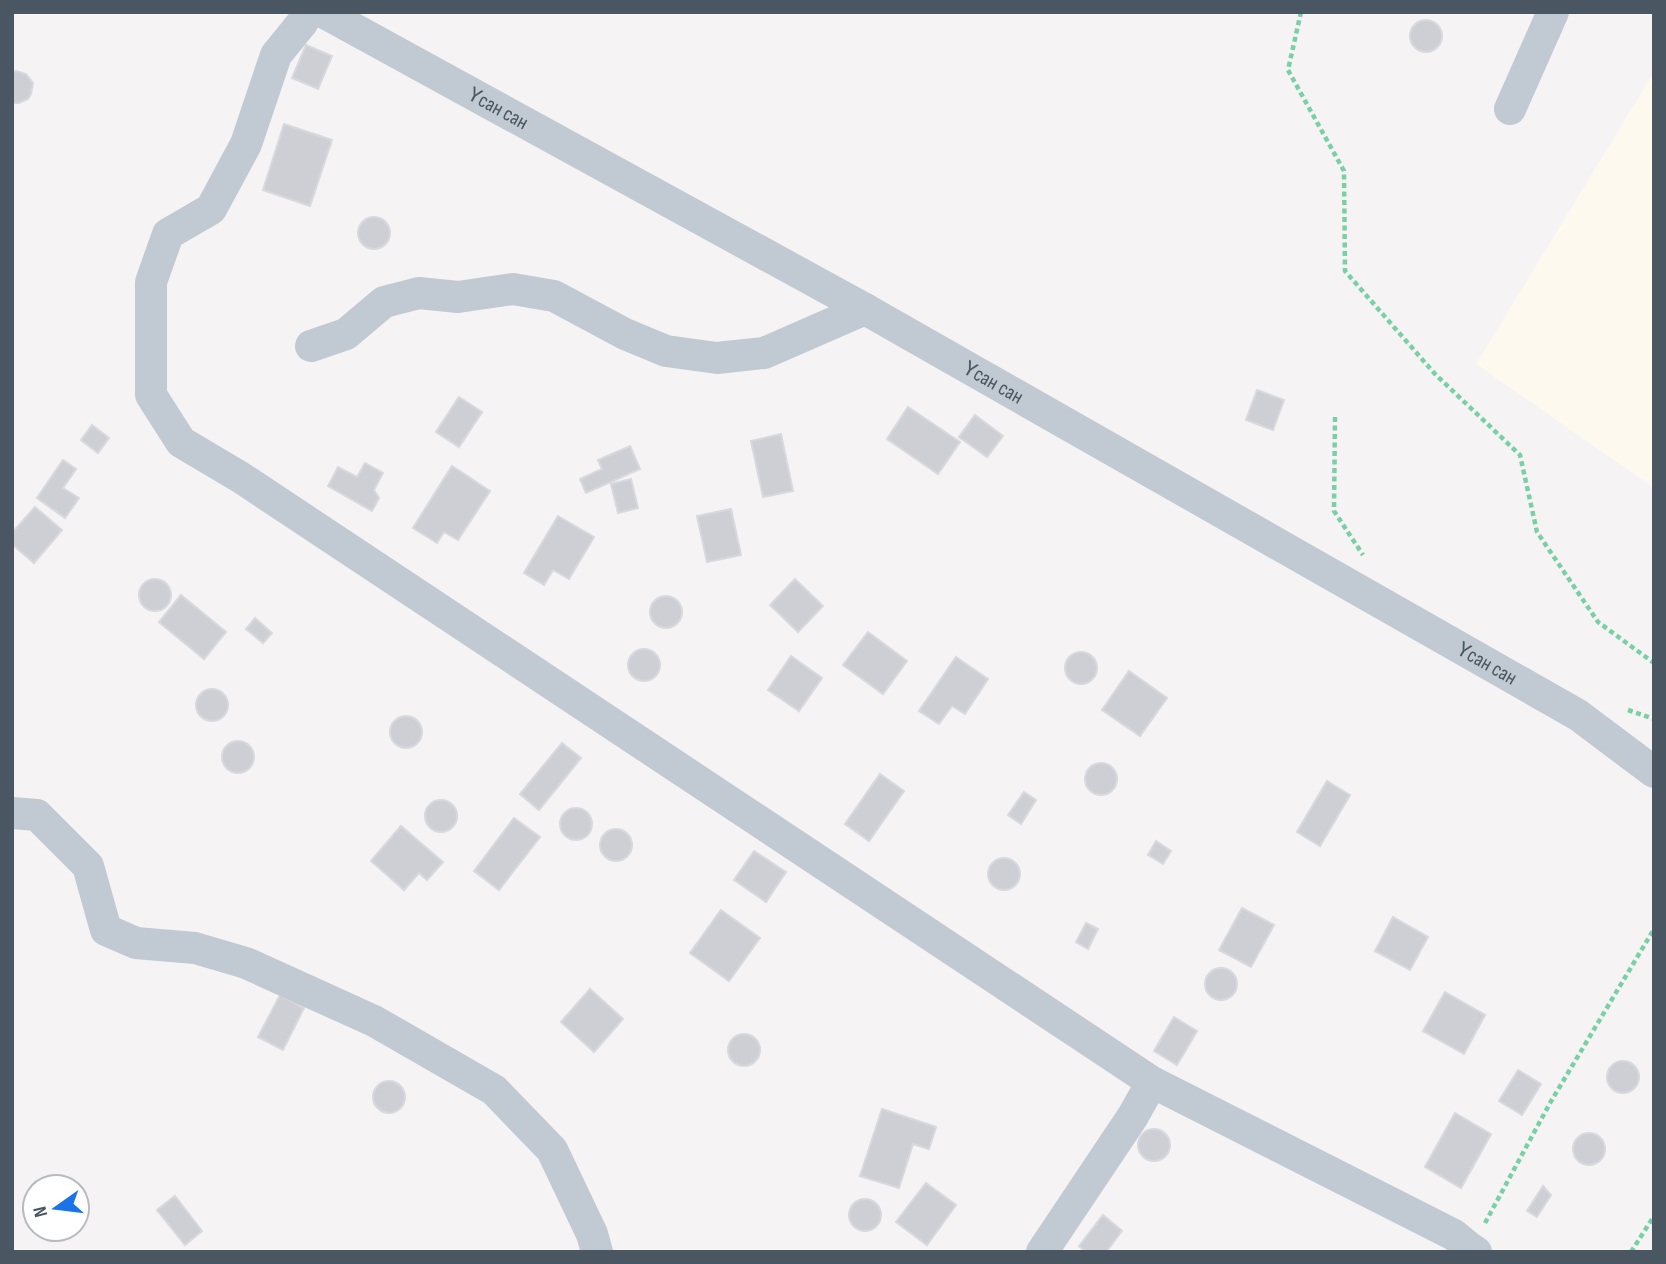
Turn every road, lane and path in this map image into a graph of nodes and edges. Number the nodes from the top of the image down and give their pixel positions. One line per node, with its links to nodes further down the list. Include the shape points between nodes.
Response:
1 (308, 12): 15 (street, via 276,55 246,144 211,209 168,234 151,282 151,395 181,442)
2 (323, 12): 5 (street, Үсан сан)
3 (1301, 12): 11 (path, via 1288,70 1344,171 1345,271 1435,374 1520,455 1537,532 1598,621)
4 (1553, 12): 6 (street)
5 (365, 23): 7 (street, Үсан сан)
6 (1510, 109)
7 (865, 309): 8 (street, via 764,354 717,358 666,351 554,296 513,289 458,297 419,293 384,302 346,334); 12 (street, Үсан сан, via 1578,715)
8 (312, 346)
9 (1335, 417): 10 (path, via 1334,511)
10 (1363, 557)
11 (1654, 663)
12 (1654, 772)
13 (12, 813): 18 (street, via 37,815 88,866 106,930 136,943 195,948 246,963 374,1021 494,1090 552,1150 593,1234)
14 (1654, 929): 17 (path, via 1550,1103)
15 (1152, 1082): 17 (street, via 1454,1235); 19 (street)
16 (1654, 1216): 20 (path)
17 (1474, 1251)
18 (597, 1252)
19 (1042, 1252)
20 (1631, 1252)

